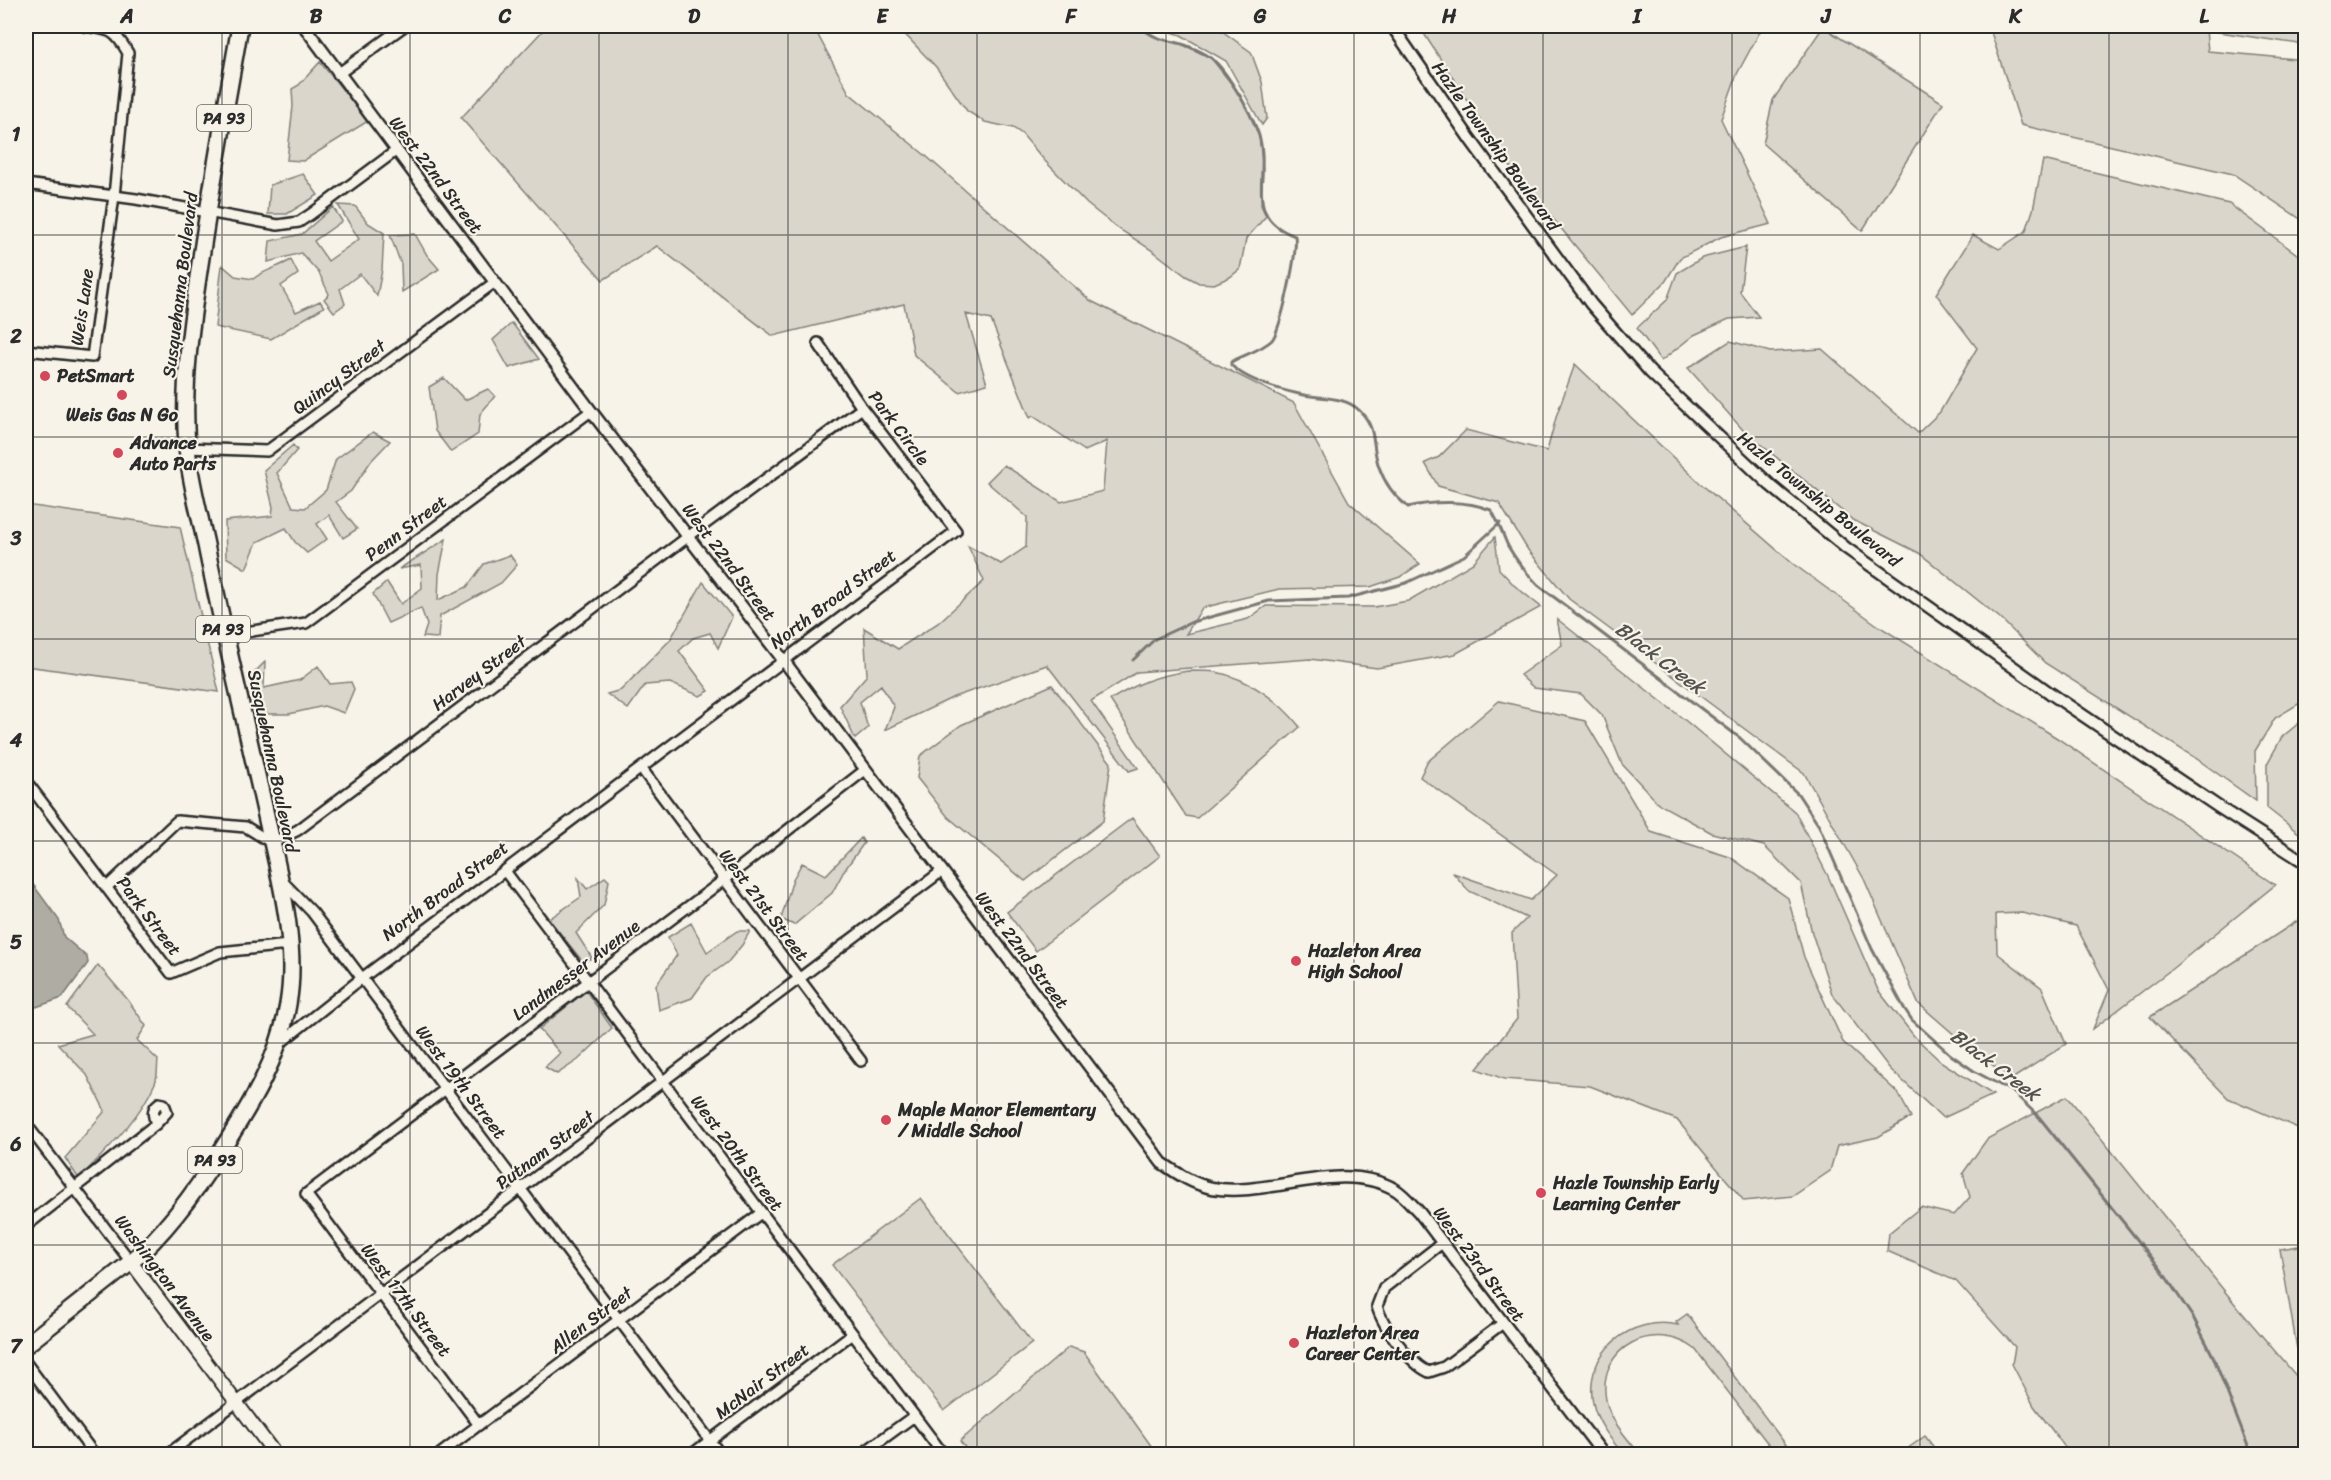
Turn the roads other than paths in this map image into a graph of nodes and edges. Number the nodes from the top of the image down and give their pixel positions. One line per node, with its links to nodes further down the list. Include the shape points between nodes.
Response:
1 (84, 26): 9 (street, Weis Lane, via 109,29 128,53)
2 (240, 26): 10 (highway, Susquehanna Boulevard / PA 93)
3 (304, 26): 6 (street, West 22nd Street)
4 (404, 26): 6 (street)
5 (1392, 26): 25 (street, Hazle Township Boulevard, via 1591,304 1650,372 1770,485 1846,548 2050,693)
6 (339, 74): 7 (street, West 22nd Street)
7 (397, 150): 10 (street, via 292,224 270,225); 11 (street, West 22nd Street)
8 (26, 184): 9 (street)
9 (114, 196): 10 (street); 13 (street, Weis Lane, via 92,357)
10 (208, 211): 16 (highway, Susquehanna Boulevard / PA 93, via 186,364)
11 (495, 282): 15 (street, West 22nd Street); 16 (street, Quincy Street, via 267,451)
12 (818, 343): 14 (street, Park Circle)
13 (26, 350)
14 (862, 408): 17 (street, Park Circle); 18 (street, Harvey Street)
15 (591, 411): 18 (street, West 22nd Street); 19 (street, Penn Street, via 306,623)
16 (187, 448): 19 (highway, Susquehanna Boulevard / PA 93)
17 (956, 531): 20 (street, North Broad Street)
18 (689, 536): 20 (street, West 22nd Street); 24 (street, Harvey Street, via 298,830)
19 (225, 635): 24 (highway, Susquehanna Boulevard / PA 93)
20 (784, 661): 21 (street, North Broad Street); 22 (street, West 22nd Street)
21 (641, 768): 26 (street, North Broad Street); 29 (street, West 21st Street)
22 (865, 770): 27 (street, West 22nd Street); 29 (street, Landmesser Avenue)
23 (26, 781): 30 (street, Park Street)
24 (272, 843): 28 (highway, Susquehanna Boulevard / PA 93); 30 (street, via 246,827 177,821)
25 (2306, 863)
26 (505, 871): 32 (street, North Broad Street); 34 (street, West 20th Street)
27 (942, 871): 33 (street, Putnam Street); 41 (street, West 22nd Street, via 1162,1163 1211,1188)
28 (279, 878): 31 (highway, Susquehanna Boulevard / PA 93); 32 (street, West 19th Street, via 312,912)
29 (724, 879): 33 (street, West 21st Street); 34 (street, Landmesser Avenue)
30 (107, 887): 31 (street, Park Street, via 171,973 220,952)
31 (289, 945): 35 (highway, Susquehanna Boulevard / PA 93, via 289,1001)
32 (362, 978): 35 (street, North Broad Street); 38 (street, West 19th Street)
33 (800, 979): 36 (street, West 21st Street); 37 (street, Putnam Street)
34 (588, 982): 37 (street, West 20th Street); 38 (street, Landmesser Avenue)
35 (279, 1044): 48 (highway, North Broad Street / PA 93, via 247,1111 213,1164 162,1233)
36 (861, 1061)
37 (663, 1082): 43 (street, Putnam Street); 45 (street, West 20th Street)
38 (446, 1089): 43 (street, West 19th Street); 44 (street, Landmesser Avenue)
39 (26, 1124): 42 (street, Washington Avenue)
40 (156, 1124): 42 (street)
41 (1281, 1184): 47 (street, West 23rd Street, via 1350,1178 1372,1181 1404,1197)
42 (74, 1188): 46 (street); 48 (street, Washington Avenue)
43 (521, 1190): 49 (street, Putnam Street); 50 (street, West 19th Street)
44 (306, 1194): 49 (street, West 17th Street)
45 (761, 1213): 50 (street, Allen Street); 52 (street, West 20th Street)
46 (26, 1226)
47 (1442, 1243): 51 (street, West 23rd Street); 51 (street, via 1384,1288 1377,1306 1409,1356 1419,1368 1429,1372 1444,1367)
48 (132, 1262): 53 (highway, North Broad Street / PA 93); 55 (main road, Washington Avenue)
49 (381, 1295): 55 (street, Putnam Street); 57 (street, West 17th Street)
50 (619, 1320): 57 (street, Allen Street); 58 (street, West 19th Street)
51 (1503, 1323): 67 (street, West 23rd Street)
52 (852, 1334): 56 (street, West 20th Street); 58 (street, McNair Street)
53 (26, 1345)
54 (26, 1363): 59 (street)
55 (235, 1402): 60 (street, Putnam Street); 61 (main road, Washington Avenue)
56 (914, 1416): 65 (street); 66 (street, West 20th Street)
57 (479, 1425): 62 (street, Allen Street)
58 (710, 1441): 63 (street, McNair Street); 64 (street, West 19th Street)
59 (94, 1455)
60 (168, 1455)
61 (275, 1455)
62 (440, 1455)
63 (692, 1455)
64 (720, 1455)
65 (862, 1455)
66 (943, 1455)
67 (1603, 1455)

